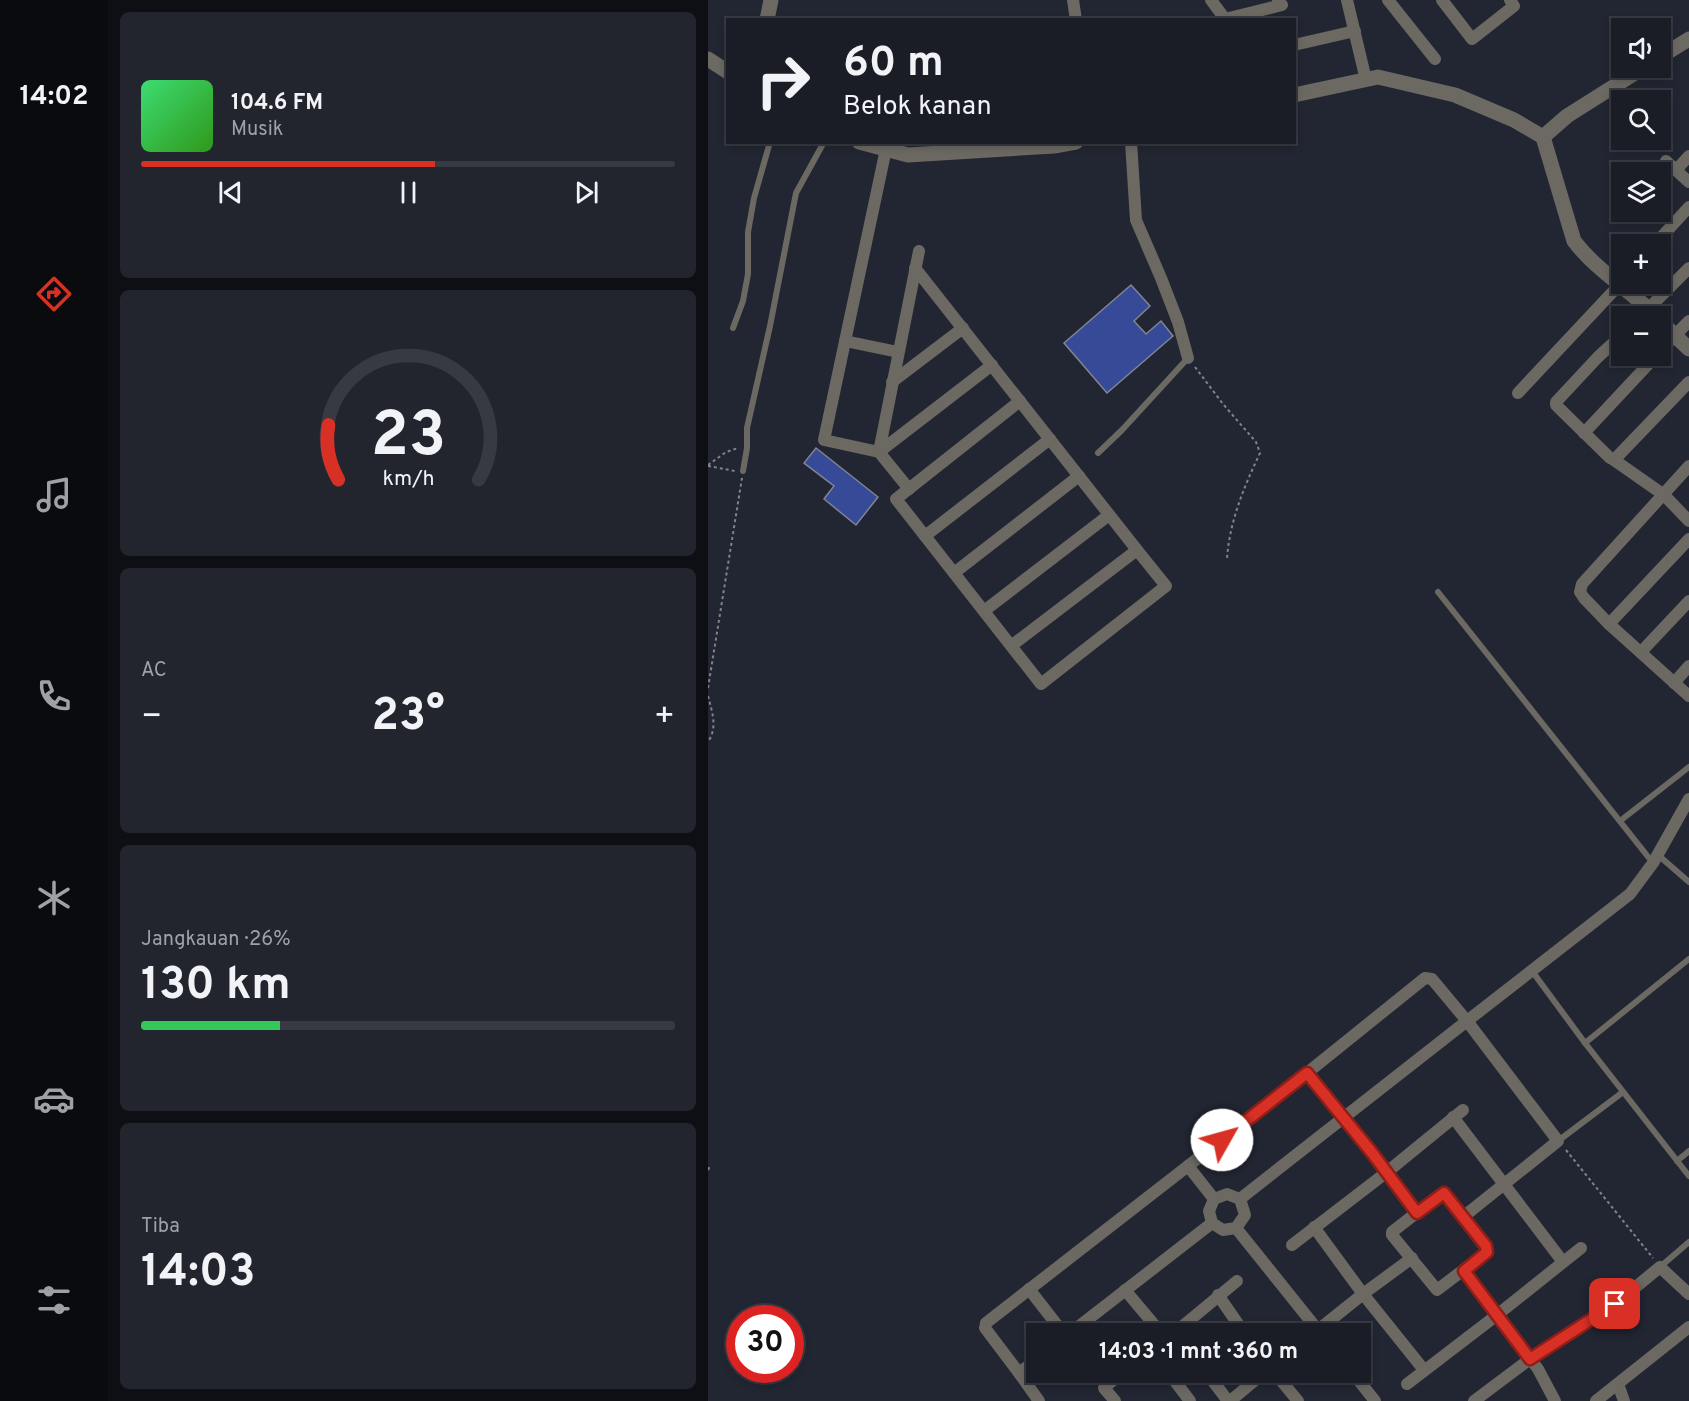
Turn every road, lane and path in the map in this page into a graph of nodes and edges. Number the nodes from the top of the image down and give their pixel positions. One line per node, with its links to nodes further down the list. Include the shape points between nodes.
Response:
1 (771, 0): 9 (street)
2 (1073, 0): 10 (street)
3 (1211, 0): 11 (street)
4 (1278, 0): 12 (street, via 1282,5)
5 (1347, 0): 13 (street)
6 (1388, 0): 17 (street)
7 (1442, 0): 8 (street, via 1472,39 1514,6)
8 (1510, 0)
9 (767, 18)
10 (1076, 18)
11 (1225, 18)
12 (1230, 18)
13 (1354, 32): 15 (street); 21 (street)
14 (1689, 39): 16 (street)
15 (1296, 45)
16 (1671, 50)
17 (1435, 59)
18 (708, 60): 19 (street)
19 (726, 71)
20 (1627, 78): 23 (street, via 1567,116)
21 (1366, 80): 22 (street); 23 (street, via 1378,77 1455,95)
22 (1296, 95)
23 (1543, 137): 39 (street, via 1574,241)
24 (769, 144): 45 (lane, via 754,198 748,232 748,273)
25 (823, 144): 63 (lane, via 796,193 747,428)
26 (867, 144): 29 (street)
27 (1065, 144): 29 (street, via 908,155)
28 (1131, 144): 54 (street, via 1136,220 1178,322)
29 (886, 149): 50 (street)
30 (1689, 156): 32 (street)
31 (1666, 161): 32 (street)
32 (1677, 170): 33 (street)
33 (1689, 182)
34 (1689, 207): 35 (street)
35 (1664, 234)
36 (919, 251): 37 (street)
37 (915, 268): 46 (street); 53 (street)
38 (1689, 268): 43 (street)
39 (1611, 276)
40 (1611, 293): 59 (street)
41 (1630, 294): 42 (street)
42 (1642, 306)
43 (1656, 306)
44 (1689, 321): 48 (street)
45 (734, 328)
46 (963, 328): 55 (street); 57 (street)
47 (1671, 333): 48 (street)
48 (1674, 336): 49 (street); 52 (street)
49 (1671, 339)
50 (845, 341): 53 (street); 64 (street, via 824,440)
51 (1611, 345): 61 (street, via 1556,402)
52 (1689, 349)
53 (898, 352): 57 (street)
54 (1188, 358): 65 (lane); 78 (path, via 1250,434 1260,453 1238,503)
55 (992, 365): 60 (street); 64 (street)
56 (1647, 366): 61 (street)
57 (892, 382): 64 (street)
58 (1689, 382): 66 (street)
59 (1518, 393)
60 (1020, 401): 62 (street); 71 (street)
61 (1584, 433): 66 (street)
62 (1050, 439): 70 (street); 75 (street)
63 (747, 448): 67 (path, via 726,452); 69 (lane)
64 (879, 452): 71 (street)
65 (1098, 453)
66 (1614, 460): 72 (street)
67 (708, 466): 69 (path)
68 (1689, 466): 72 (street)
69 (743, 471): 88 (path)
70 (1079, 476): 73 (street); 79 (street)
71 (909, 489): 75 (street, via 896,499)
72 (1664, 495): 74 (street); 83 (street, via 1582,584 1580,592 1584,598)
73 (1109, 514): 77 (street); 82 (street)
74 (1689, 521)
75 (925, 536): 79 (street)
76 (1689, 539): 83 (street)
77 (1137, 550): 84 (street); 84 (street, via 1166,586 1041,684)
78 (1227, 558)
79 (954, 573): 82 (street)
80 (1438, 592): 94 (lane)
81 (1689, 601): 85 (street)
82 (984, 611): 84 (street)
83 (1610, 624): 85 (street)
84 (1011, 646)
85 (1641, 652): 87 (street)
86 (1689, 666): 87 (street)
87 (1674, 683): 90 (street)
88 (708, 688)
89 (708, 696): 91 (path, via 714,723)
90 (1689, 696)
91 (708, 742)
92 (1689, 767): 94 (lane)
93 (1689, 799): 95 (street)
94 (1620, 821): 95 (lane)
95 (1656, 859): 96 (lane); 98 (street, via 1630,894)
96 (1689, 882)
97 (1689, 959): 100 (lane)
98 (1531, 971): 99 (street); 100 (lane)
99 (1467, 1021): 101 (street, via 1432,979 1425,978); 103 (street); 104 (street)
100 (1585, 1043): 102 (lane)
101 (1307, 1073): 103 (street); 107 (street)
102 (1623, 1092): 104 (lane); 106 (lane)
103 (1344, 1118): 108 (street); 112 (street)
104 (1558, 1141): 110 (street); 123 (path)
105 (1689, 1151): 106 (lane)
106 (1677, 1161): 109 (lane)
107 (1188, 1166): 111 (street); 126 (street)
108 (1387, 1172): 110 (street, via 1458,1113); 113 (street); 116 (street)
109 (1689, 1176)
110 (1505, 1183): 114 (street); 122 (street)
111 (1214, 1199): 112 (street, via 1227,1194); 115 (street, via 1209,1211)
112 (1240, 1199): 117 (street, via 1245,1215)
113 (1417, 1213): 114 (street, via 1444,1193); 121 (street, via 1392,1232)
114 (1463, 1217): 124 (street, via 1487,1250)
115 (1212, 1223): 117 (street, via 1223,1230); 127 (street)
116 (1314, 1227): 119 (street); 128 (street)
117 (1236, 1228): 137 (street)
118 (1689, 1242): 123 (lane)
119 (1292, 1245)
120 (1581, 1248): 122 (street)
121 (1412, 1258): 124 (street, via 1437,1290); 128 (street)
122 (1563, 1262): 131 (street)
123 (1660, 1267): 129 (street); 140 (street, via 1615,1304)
124 (1464, 1271): 131 (street)
125 (1237, 1281): 130 (street)
126 (1029, 1289): 132 (street); 143 (street, via 985,1326)
127 (1125, 1290): 133 (street); 134 (street)
128 (1363, 1294): 138 (street); 142 (street)
129 (1689, 1294)
130 (1218, 1296): 135 (street); 136 (street)
131 (1497, 1315): 140 (street); 142 (street)
132 (1055, 1323)
133 (1083, 1323)
134 (1153, 1323)
135 (1187, 1323)
136 (1237, 1323)
137 (1310, 1323)
138 (1328, 1323)
139 (1689, 1327): 151 (street)
140 (1530, 1359): 158 (street); 159 (street)
141 (1026, 1368): 143 (street)
142 (1424, 1370): 150 (street)
143 (1019, 1373): 152 (street)
144 (1110, 1383): 153 (street, via 1104,1388)
145 (1176, 1383): 154 (street)
146 (1214, 1383): 155 (street)
147 (1251, 1383): 155 (street)
148 (1283, 1383): 156 (street)
149 (1361, 1383): 157 (street)
150 (1407, 1384)
151 (1618, 1384): 160 (street); 161 (street)
152 (1039, 1401)
153 (1115, 1401)
154 (1190, 1401)
155 (1228, 1401)
156 (1298, 1401)
157 (1375, 1401)
158 (1474, 1401)
159 (1555, 1401)
160 (1596, 1401)
161 (1624, 1401)

